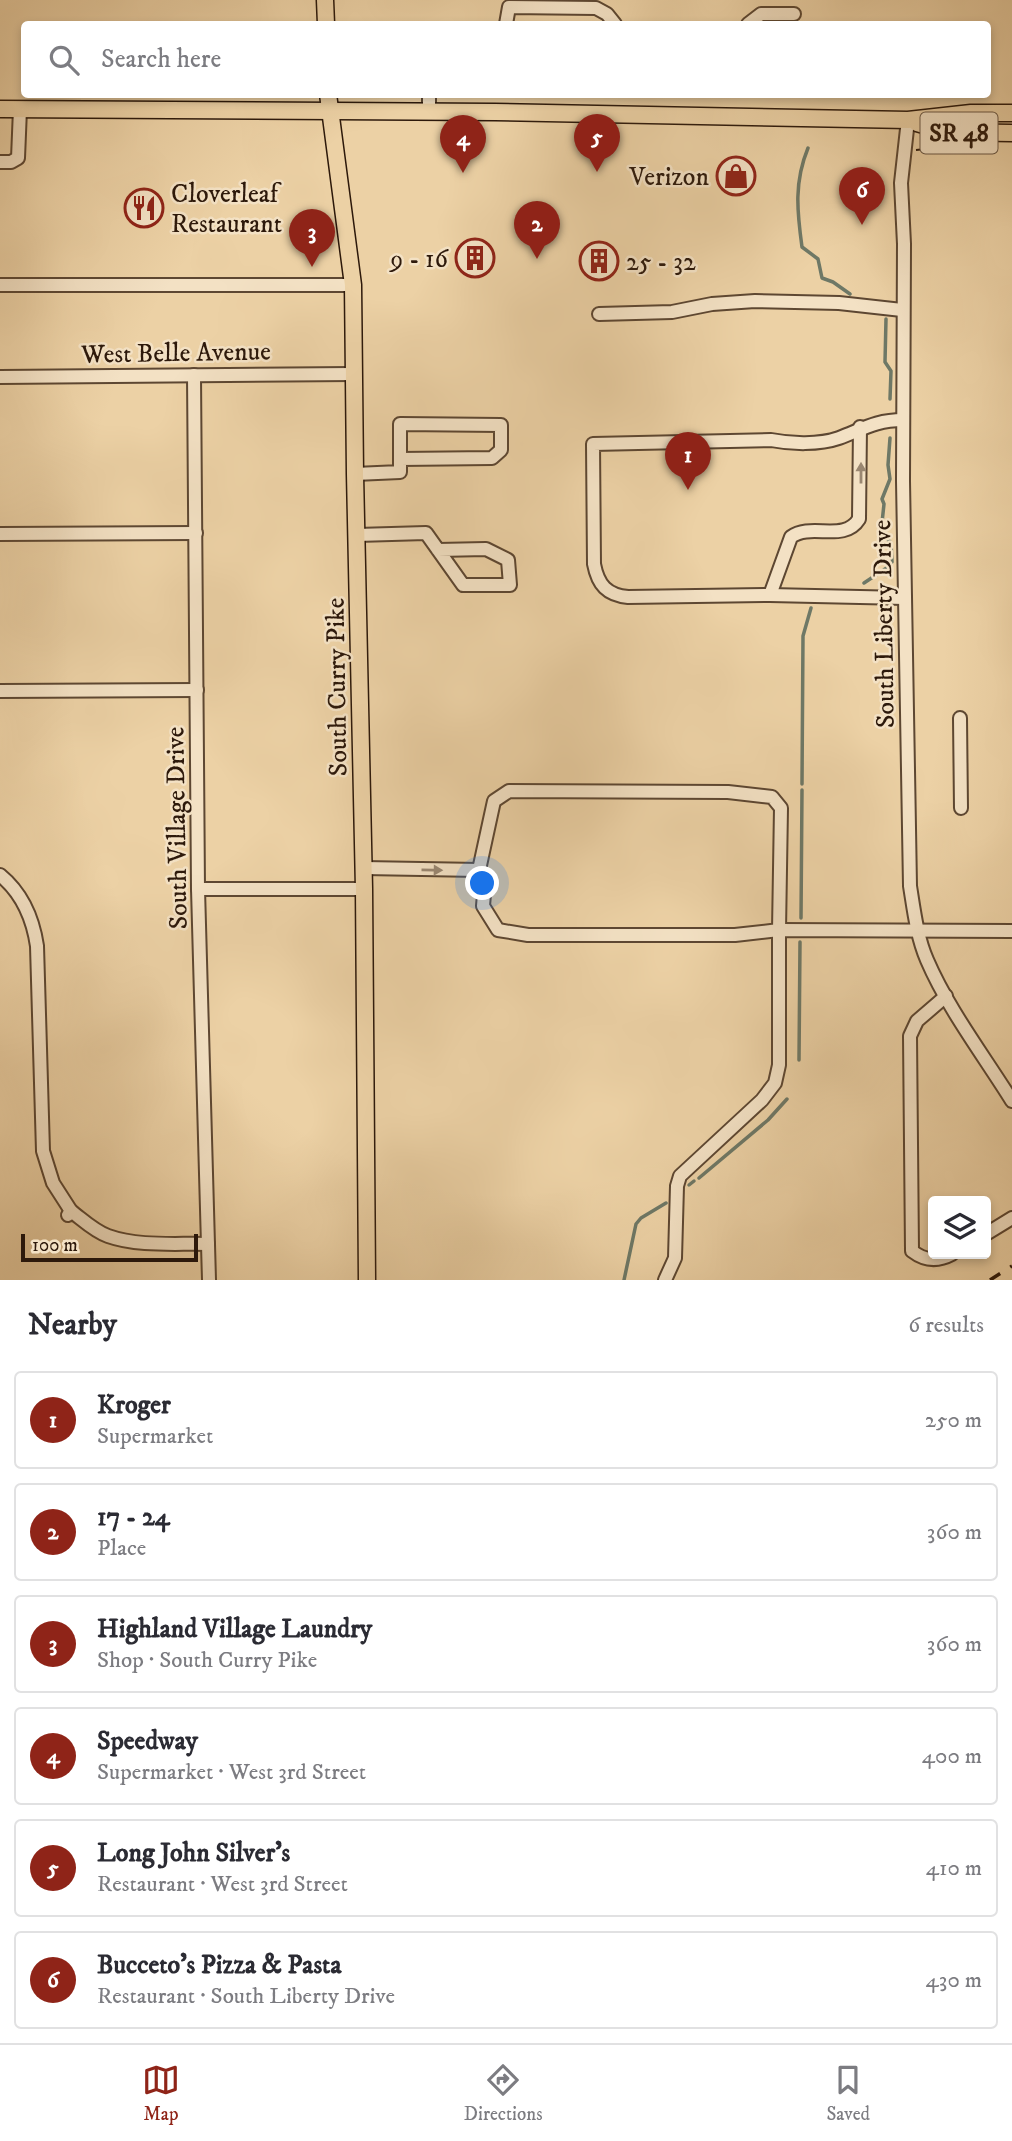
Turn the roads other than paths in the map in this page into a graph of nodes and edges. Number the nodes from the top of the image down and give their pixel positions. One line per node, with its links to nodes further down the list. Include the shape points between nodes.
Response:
1 (325, 0): 3 (main road)
2 (794, 14): 6 (street, via 761,15)
3 (326, 21)
4 (507, 21): 5 (street, via 509,7 596,8)
5 (612, 21)
6 (752, 21)
7 (328, 98): 11 (main road, South Curry Pike)
8 (429, 98): 12 (street)
9 (0, 109): 10 (main road, SR 48)
10 (19, 109): 11 (main road, SR 48); 16 (street, via 18,158)
11 (329, 111): 12 (main road, SR 48); 18 (main road, South Curry Pike)
12 (429, 111): 14 (main road, SR 48)
13 (1012, 113): 14 (main road, SR 48)
14 (908, 120): 15 (main road, SR 48, via 949,132); 19 (street, South Liberty Drive, via 901,183)
15 (1012, 134)
16 (0, 162)
17 (0, 285): 18 (street)
18 (353, 285): 21 (main road, South Curry Pike)
19 (902, 310): 20 (street, via 755,301 712,303 672,312); 24 (street, South Liberty Drive)
20 (599, 314)
21 (353, 374): 22 (street, West Belle Avenue); 27 (main road, South Curry Pike)
22 (194, 375): 23 (street, West Belle Avenue); 28 (street, South Village Drive)
23 (0, 377)
24 (903, 420): 25 (street); 33 (street, South Liberty Drive)
25 (860, 427): 32 (street, one-way to 25, via 791,537 802,531 845,530 859,519); 32 (street, via 825,442 593,444 594,564 604,589 628,597)
26 (400, 459): 26 (street, via 400,424 501,425 501,450 492,458); 27 (street, via 400,472)
27 (355, 474): 30 (main road, South Curry Pike)
28 (196, 533): 29 (street); 34 (street, South Village Drive)
29 (0, 534)
30 (357, 535): 31 (street, via 426,533); 38 (main road, South Curry Pike)
31 (438, 550): 31 (street, via 463,585 510,585 508,560 486,550)
32 (770, 595): 33 (street)
33 (905, 598): 43 (street, South Liberty Drive, via 907,828)
34 (197, 690): 35 (street); 41 (street, South Village Drive)
35 (0, 691)
36 (960, 718): 37 (street)
37 (961, 807)
38 (363, 869): 39 (street, one-way to 39); 42 (main road, South Curry Pike)
39 (480, 870): 44 (street, via 485,882 484,905 498,930 528,935 734,935); 44 (street, via 494,802 509,792 727,792 772,797 781,807)
40 (4, 876): 50 (street, via 35,930 44,1157 53,1183 70,1213 108,1236 137,1242)
41 (198, 889): 42 (street); 50 (street, South Village Drive)
42 (364, 889): 53 (main road, South Curry Pike)
43 (917, 929): 44 (street); 45 (street); 46 (street, South Liberty Drive)
44 (779, 930): 54 (street, via 779,1065 775,1083 680,1176 675,1258)
45 (1012, 931)
46 (946, 996): 47 (street, South Liberty Drive); 51 (street, via 917,1021 911,1036 912,1251 923,1259)
47 (1012, 1101)
48 (1012, 1218): 49 (street)
49 (991, 1231)
50 (208, 1244): 52 (street, South Village Drive)
51 (944, 1259)
52 (209, 1280)
53 (367, 1280)
54 (666, 1280)

